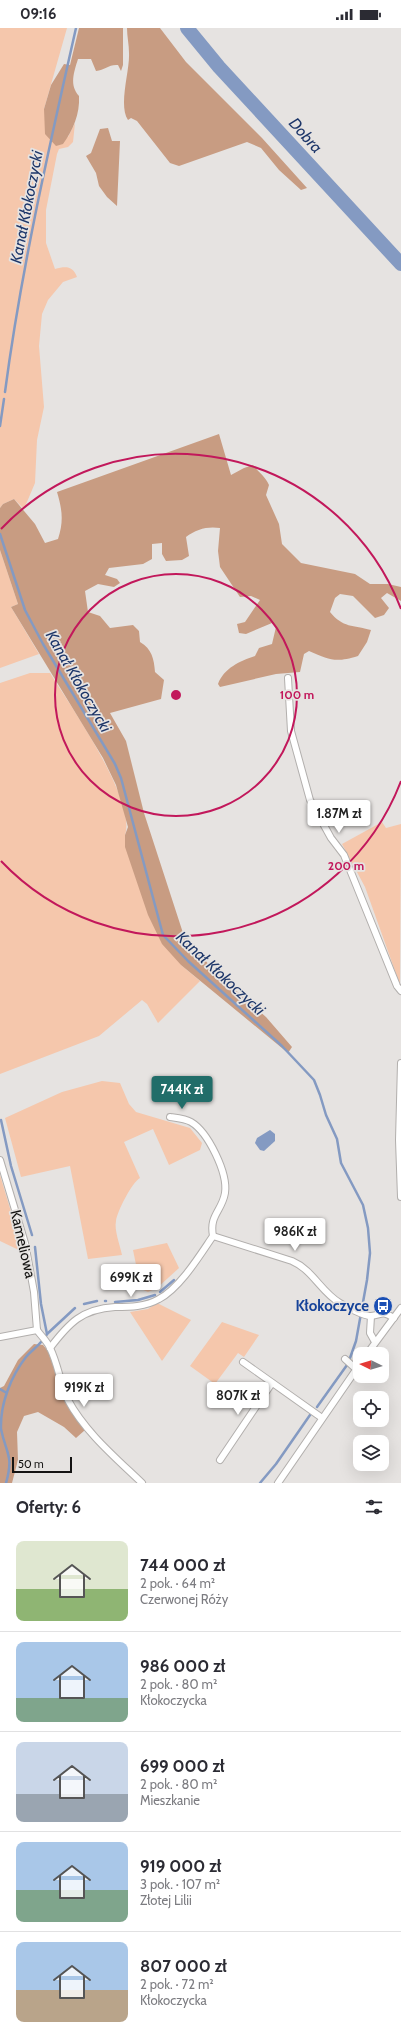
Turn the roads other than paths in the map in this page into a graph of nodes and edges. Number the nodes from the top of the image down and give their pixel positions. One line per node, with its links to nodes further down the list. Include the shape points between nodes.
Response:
1 (288, 678): 2 (street, via 291,731 310,800 331,838 344,855)
2 (401, 991)
3 (401, 1063): 4 (street)
4 (400, 1102): 7 (street)
5 (170, 1117): 8 (street, via 191,1121 200,1129 209,1140 220,1166 225,1191 211,1223)
6 (0, 1160): 12 (street, Kameliowa, via 26,1249 34,1292)
7 (401, 1197)
8 (213, 1236): 10 (street, via 301,1265 330,1297); 16 (street, via 186,1274 160,1299 135,1307 101,1308 83,1314 62,1332)
9 (401, 1308): 11 (street)
10 (371, 1316): 11 (street, via 382,1313); 14 (street, via 370,1333)
11 (394, 1318): 14 (street)
12 (37, 1330): 13 (street); 16 (street)
13 (0, 1337)
14 (375, 1342): 15 (street)
15 (372, 1347)
16 (50, 1348): 24 (street, via 59,1379 82,1421)
17 (344, 1359): 19 (street)
18 (243, 1362): 21 (street)
19 (353, 1364)
20 (353, 1373): 22 (street)
21 (272, 1383): 22 (street); 23 (street)
22 (322, 1418): 25 (street)
23 (220, 1460)
24 (142, 1483)
25 (278, 1483)

